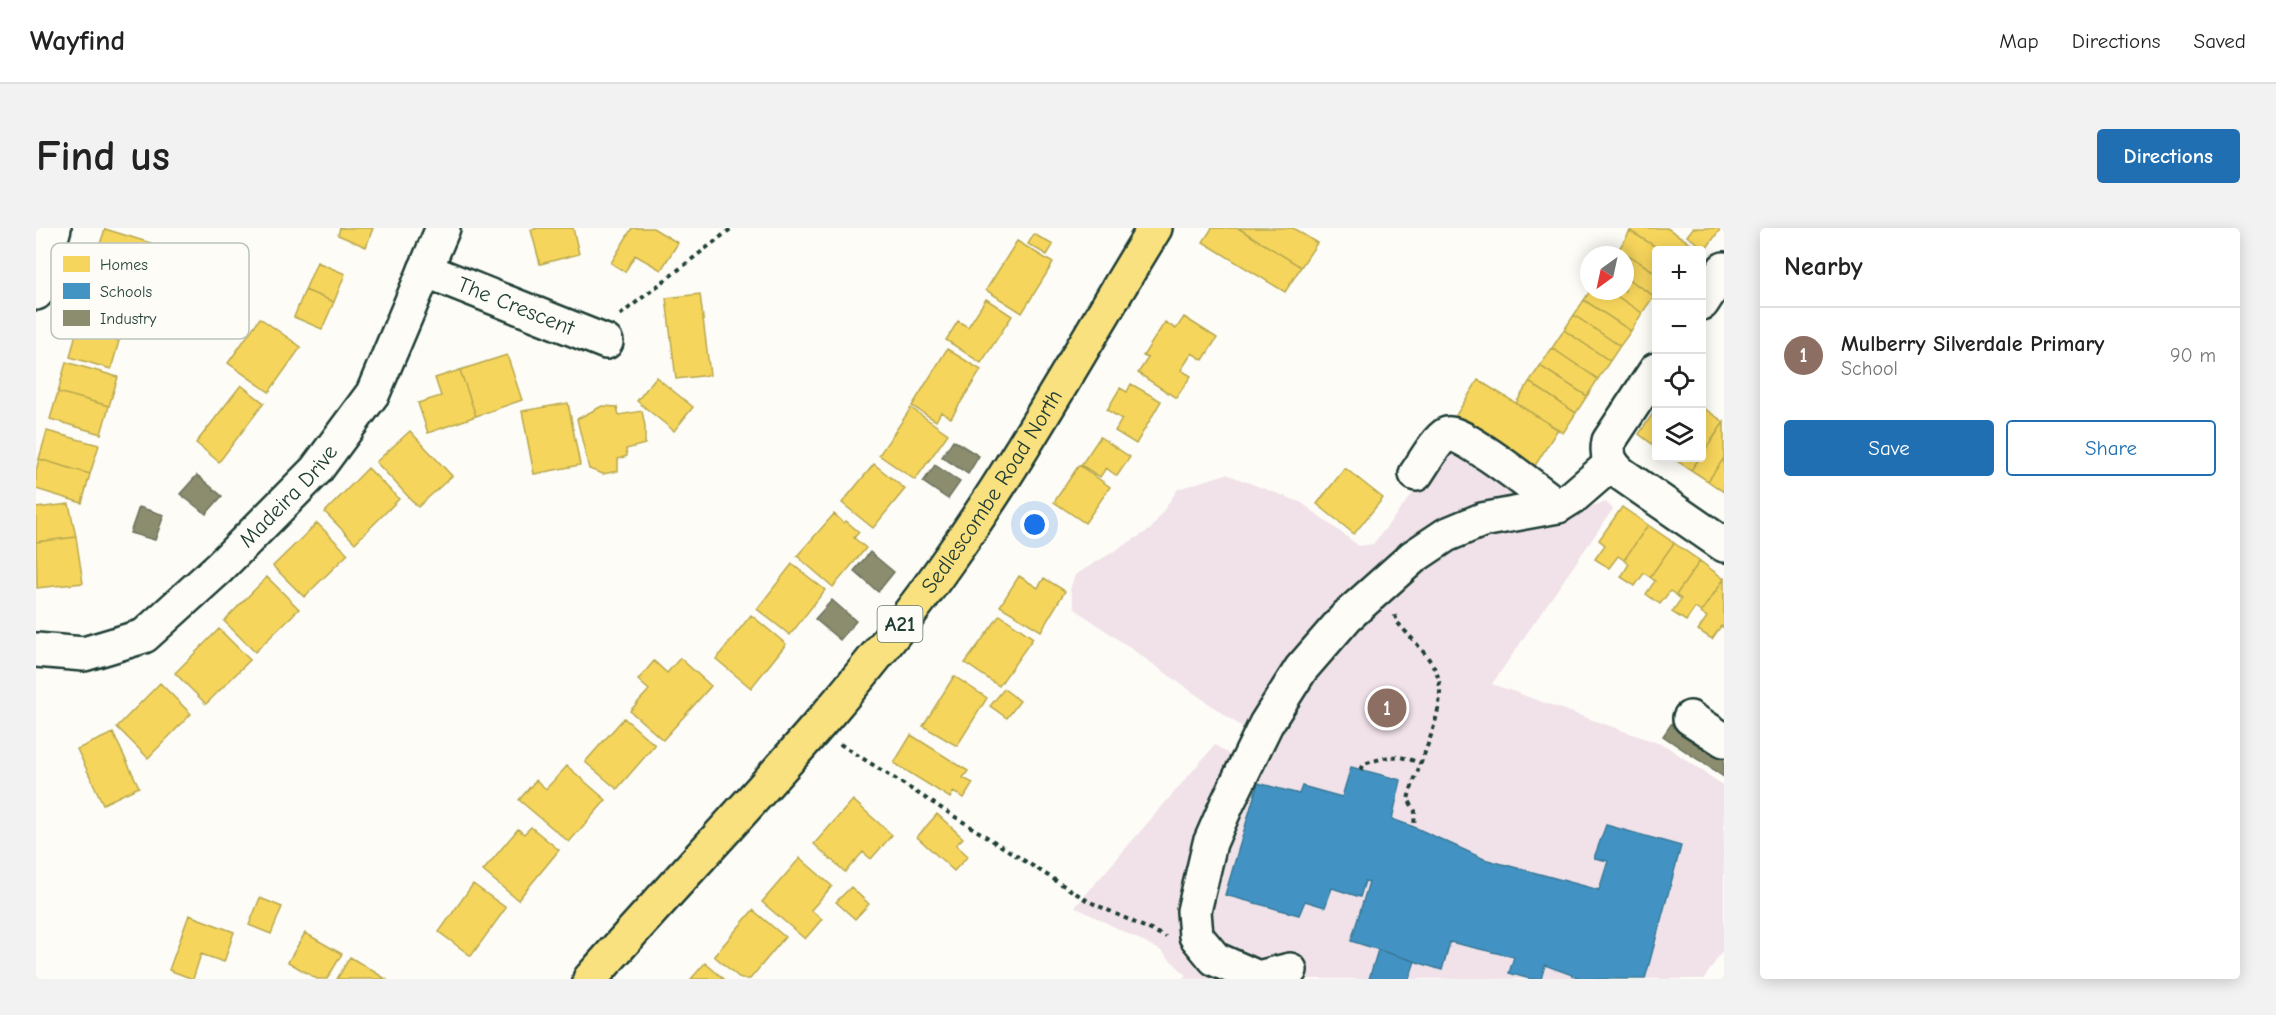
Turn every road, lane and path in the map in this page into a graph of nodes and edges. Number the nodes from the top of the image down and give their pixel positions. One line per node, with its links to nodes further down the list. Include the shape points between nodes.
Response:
1 (54, 228): 7 (street)
2 (443, 228): 6 (street, Madeira Drive)
3 (732, 228): 9 (path)
4 (1155, 228): 18 (highway, Sedlescombe Road North / A21, via 1048,407 950,559)
5 (1724, 269): 8 (street)
6 (425, 270): 9 (street, The Crescent); 16 (street, Madeira Drive, via 373,393 316,470 219,568 144,636 84,654)
7 (36, 293)
8 (1703, 300)
9 (597, 338)
10 (1652, 376): 11 (street, via 1609,441 1606,453)
11 (1611, 464): 13 (street); 14 (street)
12 (1416, 474): 13 (street, via 1438,443 1454,433)
13 (1558, 506): 15 (street, via 1482,520 1446,535)
14 (1724, 545)
15 (1395, 573): 20 (path, via 1392,605 1397,622 1437,673 1440,690 1438,715); 23 (street, via 1347,616 1308,661 1266,724 1210,843 1194,911)
16 (36, 650)
17 (1690, 718): 19 (street)
18 (817, 728): 23 (path, via 1089,901 1172,940); 25 (highway, Sedlescombe Road North / A21)
19 (1724, 740)
20 (1420, 764): 21 (path, via 1401,756 1364,764); 22 (path, via 1408,799 1415,811)
21 (1361, 770)
22 (1414, 827)
23 (1196, 936): 24 (street, via 1215,959 1258,978)
24 (1290, 970)
25 (590, 979)

